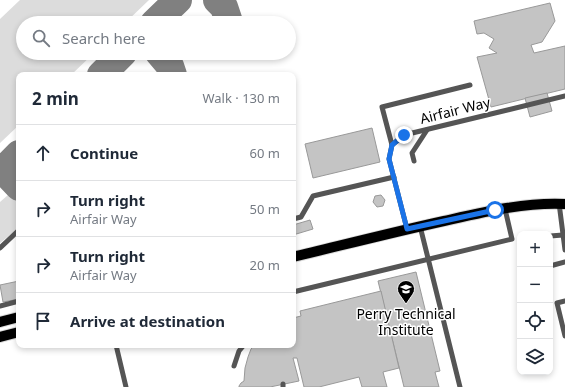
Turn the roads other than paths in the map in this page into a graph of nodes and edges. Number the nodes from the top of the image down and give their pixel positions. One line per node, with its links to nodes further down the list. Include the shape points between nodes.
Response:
1 (470, 85): 4 (lane, via 382,107)
2 (565, 96): 3 (lane, Airfair Way)
3 (426, 130): 4 (lane, Airfair Way, via 404,135); 5 (lane, via 412,154)
4 (392, 145): 6 (lane, via 389,159)
5 (414, 161)
6 (394, 177): 9 (lane, via 313,196 301,217); 12 (lane)
7 (562, 203): 8 (main road); 11 (lane)
8 (505, 208): 10 (main road); 19 (lane, via 512,239)
9 (296, 218)
10 (420, 226): 12 (main road); 19 (lane)
11 (564, 227): 14 (lane)
12 (407, 229): 18 (main road)
13 (16, 233): 16 (lane)
14 (563, 235): 15 (lane); 17 (lane)
15 (553, 236)
16 (0, 248)
17 (565, 250)
18 (296, 256)
19 (428, 259): 22 (lane); 35 (lane)
20 (565, 262): 21 (lane)
21 (553, 265)
22 (296, 291)
23 (565, 301): 29 (lane, via 557,303)
24 (16, 302): 25 (lane)
25 (0, 306)
26 (16, 318): 27 (main road)
27 (0, 322)
28 (16, 333): 30 (main road)
29 (565, 336)
30 (0, 337)
31 (117, 348): 34 (lane)
32 (242, 348): 33 (lane)
33 (234, 366)
34 (126, 387)
35 (460, 387)

